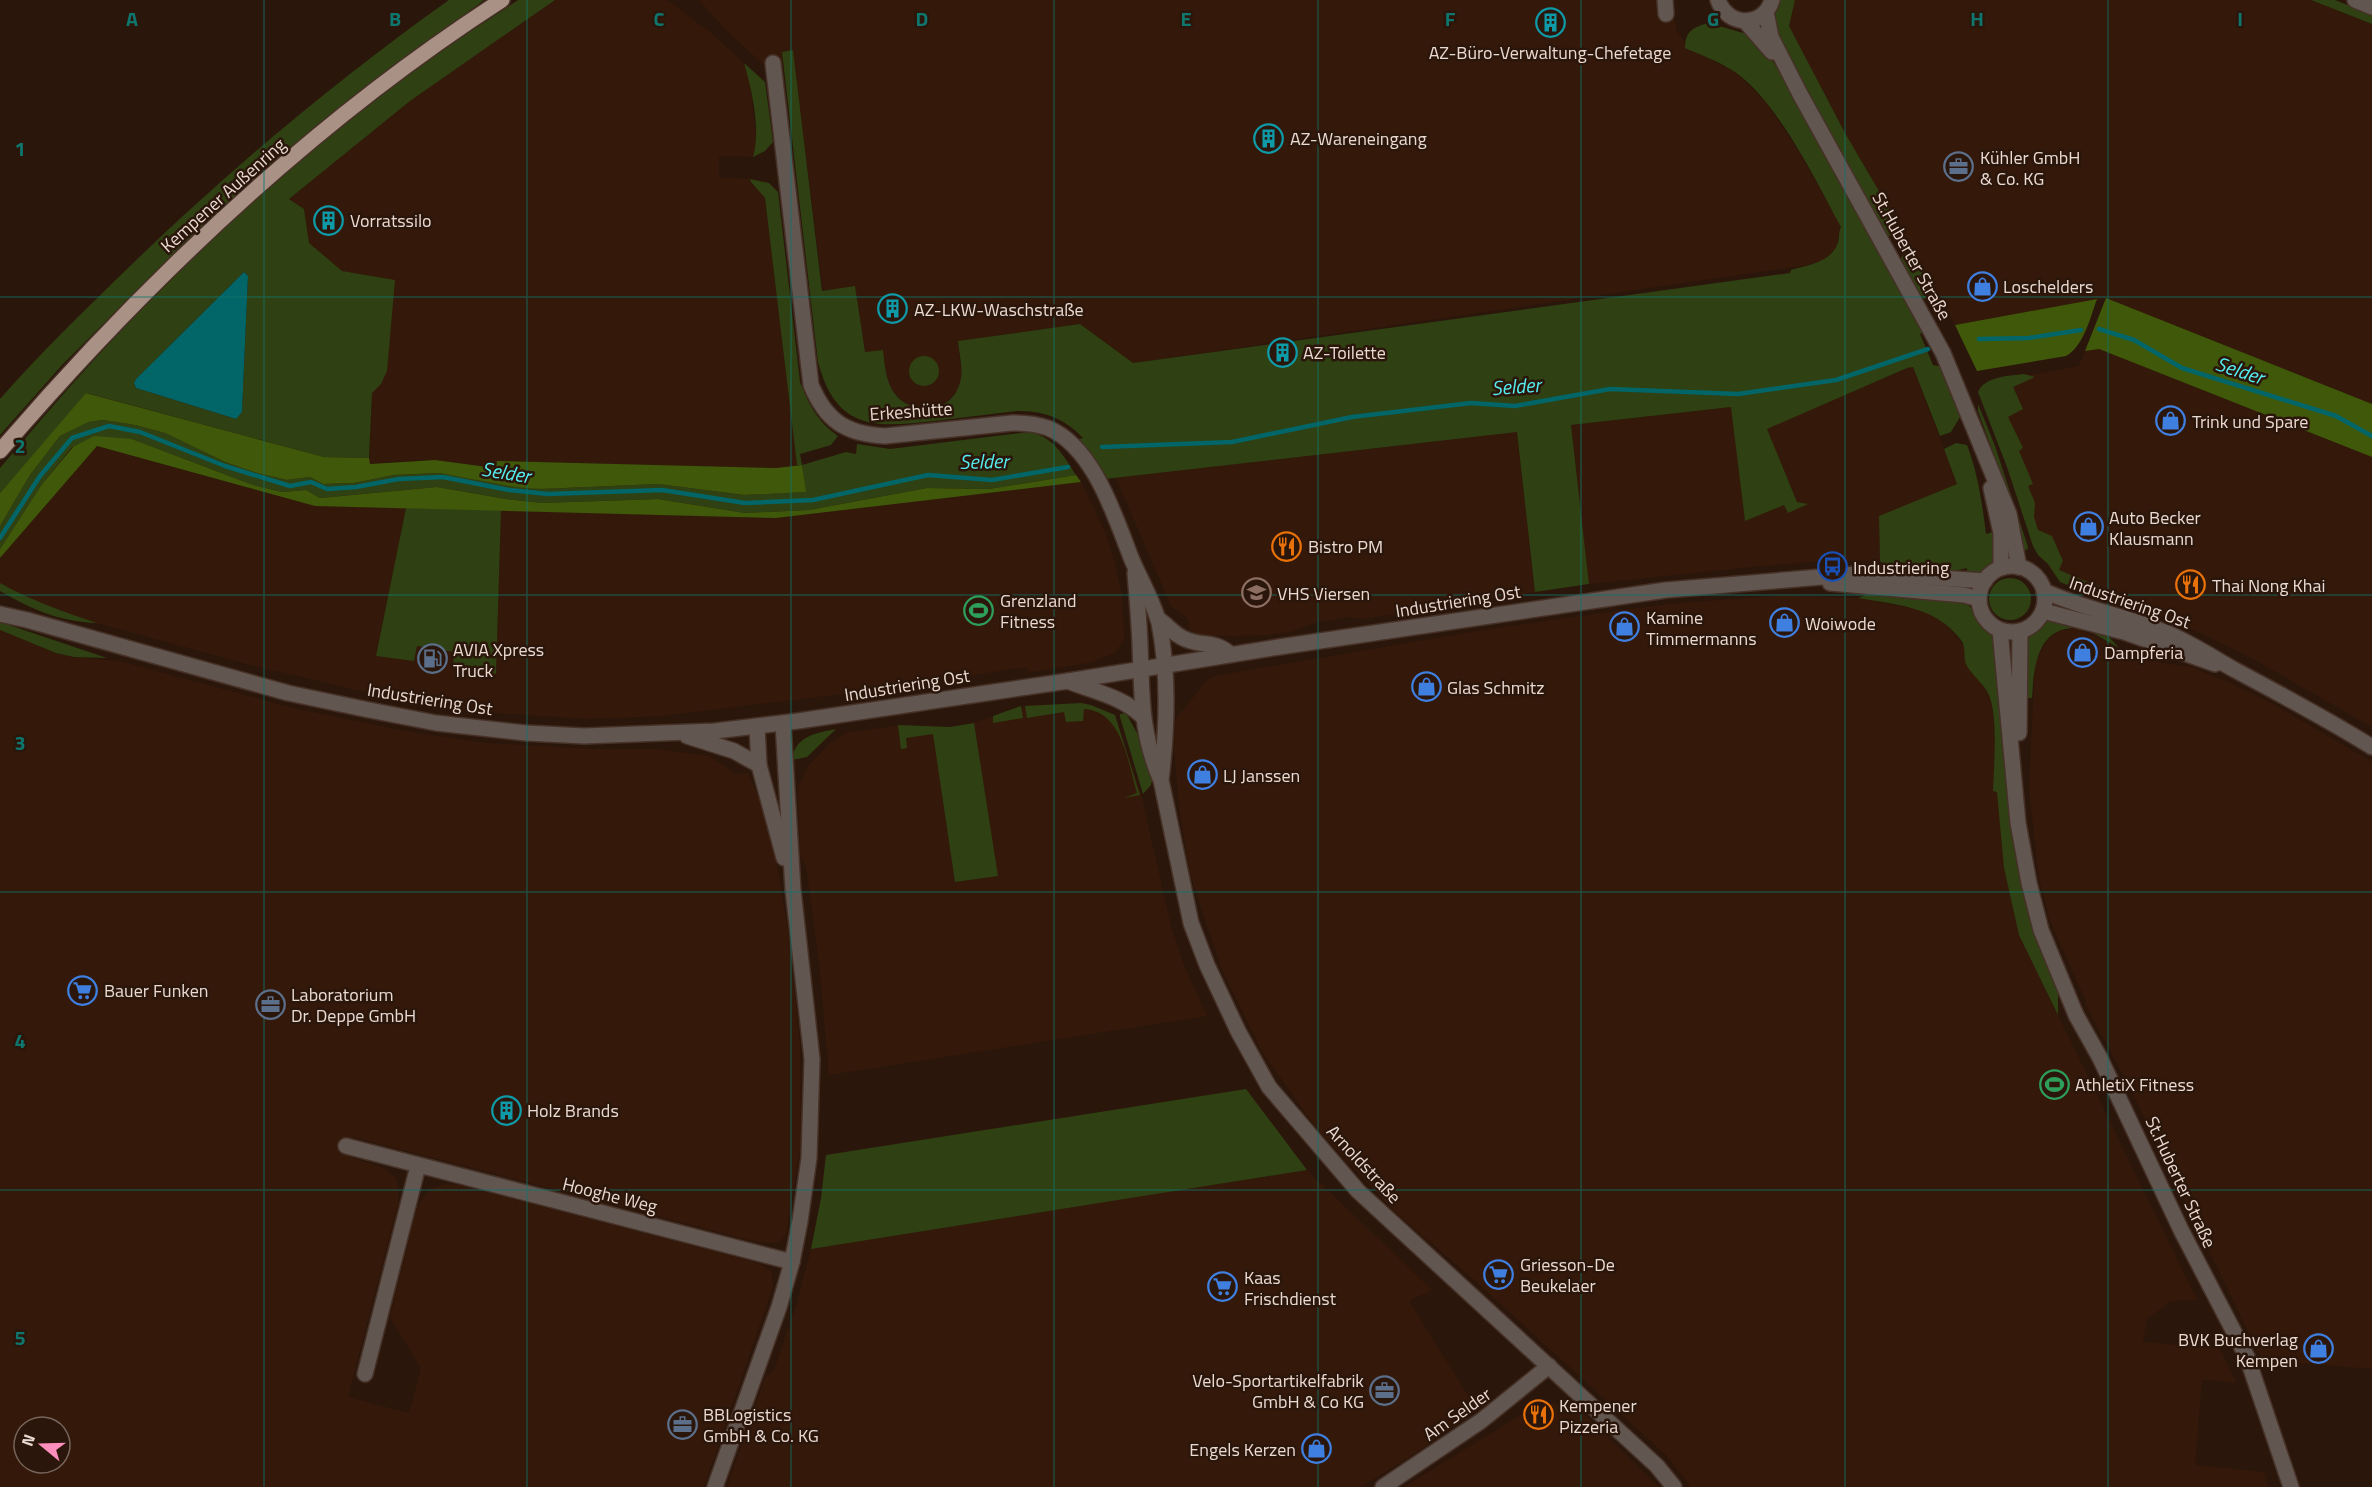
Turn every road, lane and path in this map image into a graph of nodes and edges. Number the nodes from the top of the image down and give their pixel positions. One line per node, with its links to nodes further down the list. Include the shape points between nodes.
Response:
1 (502, 0): 10 (main road, Kempener Außenring, via 364,99 234,209 96,343)
2 (1718, 0): 6 (street, St.Huberter Straße, via 1730,17)
3 (2355, 0): 5 (street)
4 (1769, 6): 6 (street, via 1760,17); 8 (street, St.Huberter Straße, via 1771,37)
5 (2372, 7)
6 (1745, 21): 8 (street, St.Huberter Straße, via 1768,46)
7 (773, 63): 11 (street, Erkeshütte, via 811,385 823,410 835,421 865,435 1012,423 1048,428 1074,446 1091,469)
8 (1800, 94): 9 (street, St.Huberter Straße, via 1943,352)
9 (1981, 441): 12 (street, St.Huberter Straße, via 2009,514); 13 (street, St.Huberter Straße, via 2001,532)
10 (0, 451)
11 (1135, 567): 21 (street, Erkeshütte); 28 (street, Erkeshütte)
12 (2019, 567): 13 (street); 16 (street, via 2032,573)
13 (2001, 568): 15 (street)
14 (1800, 579): 15 (street, Industriering Ost, via 1869,573); 17 (street, Industriering Ost); 25 (street, Industriering Ost, via 1666,590)
15 (1985, 581): 17 (street)
16 (2044, 591): 19 (street); 27 (street, Industriering Ost, via 2166,632)
17 (1979, 598): 23 (street, via 1983,614)
18 (0, 602): 22 (street, Industriering Ost)
19 (2043, 611): 24 (street, via 2034,624); 27 (street, Industriering Ost, via 2124,632 2207,663)
20 (0, 614): 22 (street, Industriering Ost)
21 (1158, 618): 25 (street, via 1178,636 1220,645); 26 (street, Erkeshütte)
22 (26, 620): 33 (street, Industriering Ost, via 288,693 436,723 584,736)
23 (2000, 630): 24 (street); 36 (street, St.Huberter Straße)
24 (2020, 632): 36 (street, St.Huberter Straße)
25 (1230, 654): 26 (street, Industriering Ost)
26 (1164, 665): 28 (street, Industriering Ost); 37 (street, Arnoldstraße)
27 (2233, 668): 34 (street, Industriering Ost)
28 (1140, 669): 29 (street, Industriering Ost); 30 (street, Arnoldstraße)
29 (1068, 681): 30 (street, via 1119,699); 31 (street, Industriering Ost)
30 (1143, 717): 37 (street, Arnoldstraße)
31 (783, 723): 32 (street, Industriering Ost); 38 (street)
32 (757, 727): 33 (street, Industriering Ost); 35 (street)
33 (675, 733): 35 (street, via 734,750)
34 (2372, 747)
35 (759, 765): 38 (street)
36 (2015, 775): 47 (street, St.Huberter Straße, via 2018,823 2041,930 2076,1015 2247,1357)
37 (1161, 780): 42 (street, Arnoldstraße, via 1191,923 1238,1031 1269,1087 1358,1191)
38 (793, 890): 41 (street, via 812,1089 807,1180)
39 (346, 1146): 40 (street, Hooghe Weg)
40 (418, 1166): 41 (street, Hooghe Weg); 43 (street)
41 (792, 1262): 44 (street)
42 (1549, 1366): 45 (street, Am Selder, via 1481,1422); 46 (street, Arnoldstraße, via 1657,1466)
43 (365, 1374)
44 (715, 1487)
45 (1383, 1487)
46 (1674, 1487)
47 (2289, 1487)

